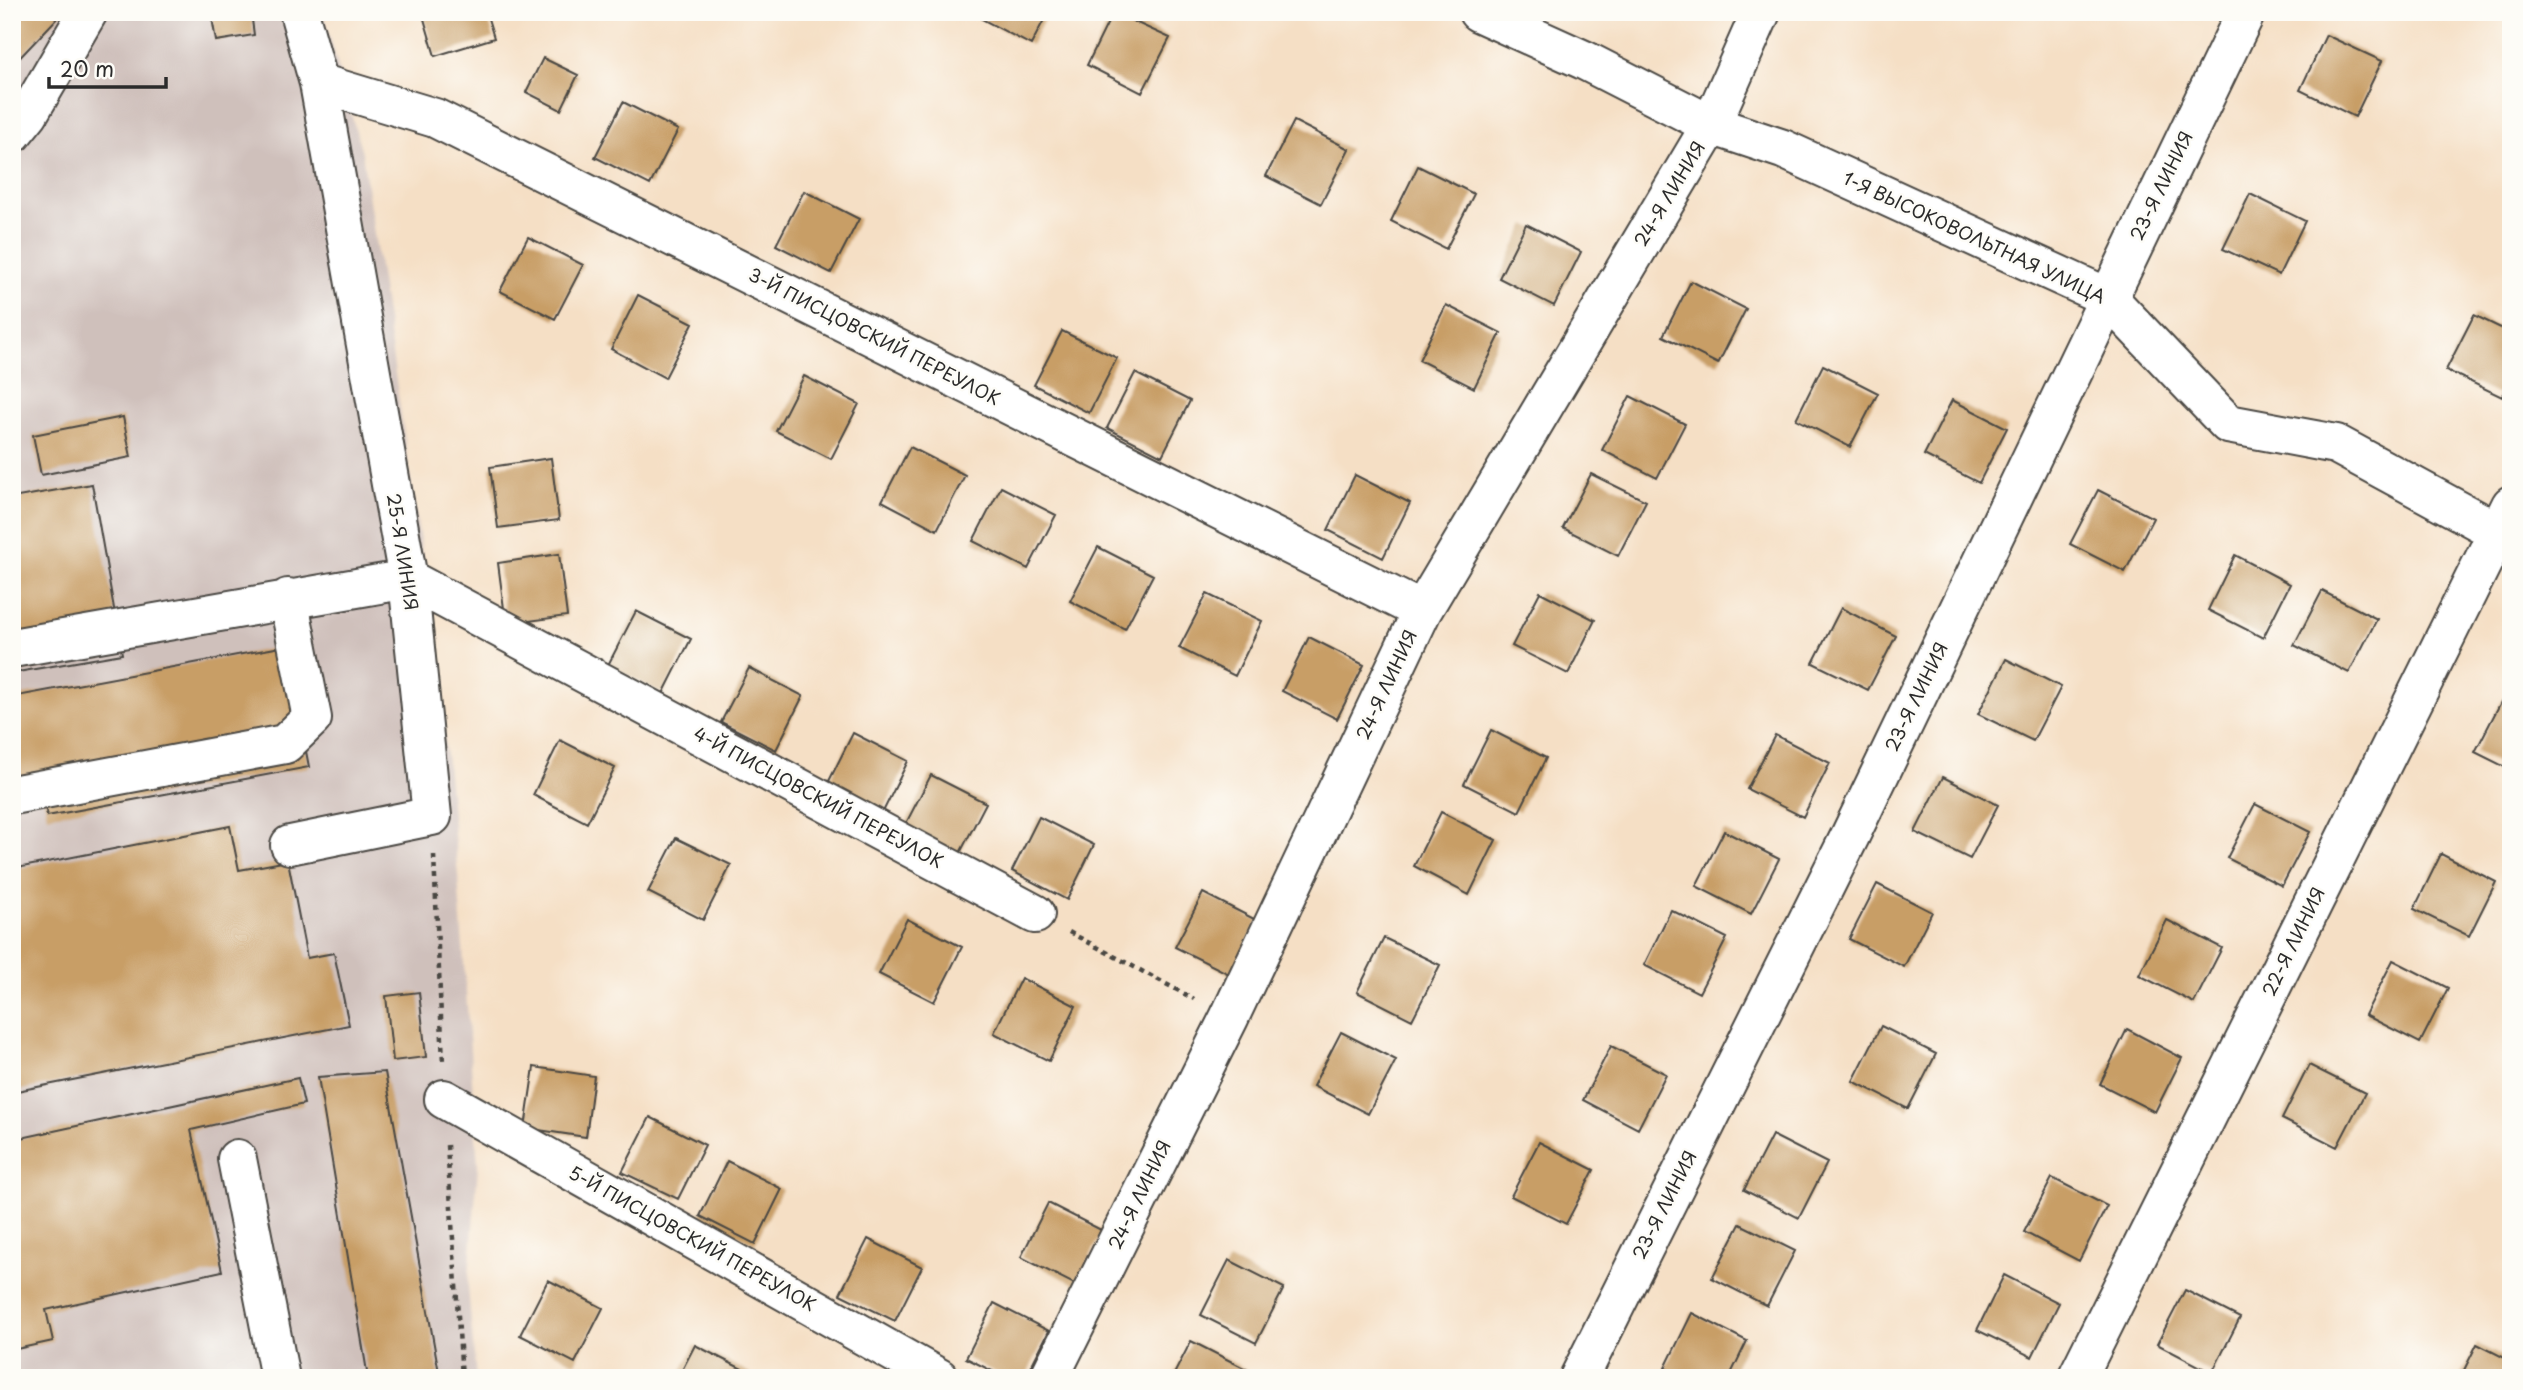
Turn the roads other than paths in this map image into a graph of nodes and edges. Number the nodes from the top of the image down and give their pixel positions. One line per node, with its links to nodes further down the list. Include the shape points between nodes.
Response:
1 (88, 12): 8 (street)
2 (299, 12): 6 (street, 25-Я ЛИНИЯ)
3 (1478, 12): 7 (street, 1-Я ВЫСОКОВОЛЬТНАЯ УЛИЦА)
4 (1761, 12): 7 (street, 24-Я ЛИНИЯ)
5 (2246, 12): 9 (street, 23-Я ЛИНИЯ)
6 (319, 83): 11 (street, 25-Я ЛИНИЯ); 13 (street, 3-Й ПИСЦОВСКИЙ ПЕРЕУЛОК, via 435,118)
7 (1711, 125): 9 (street, 1-Я ВЫСОКОВОЛЬТНАЯ УЛИЦА, via 1783,149); 13 (street, 24-Я ЛИНИЯ)
8 (12, 134)
9 (2108, 297): 10 (street, 1-Я ВЫСОКОВОЛЬТНАЯ УЛИЦА, via 2228,424 2336,444); 23 (street, 23-Я ЛИНИЯ, via 1850,836)
10 (2506, 525): 24 (street, 22-Я ЛИНИЯ)
11 (408, 579): 12 (street); 16 (street, 25-Я ЛИНИЯ, via 432,816); 17 (street, 4-Й ПИСЦОВСКИЙ ПЕРЕУЛОК)
12 (288, 598): 14 (street); 15 (street, via 312,718 285,744)
13 (1422, 611): 22 (street, 24-Я ЛИНИЯ, via 1229,1018)
14 (12, 648)
15 (12, 795)
16 (290, 845)
17 (1035, 914)
18 (444, 1099): 21 (street, 5-Й ПИСЦОВСКИЙ ПЕРЕУЛОК)
19 (237, 1159): 20 (street)
20 (281, 1378)
21 (939, 1378)
22 (1049, 1378)
23 (1579, 1378)
24 (2077, 1378)

